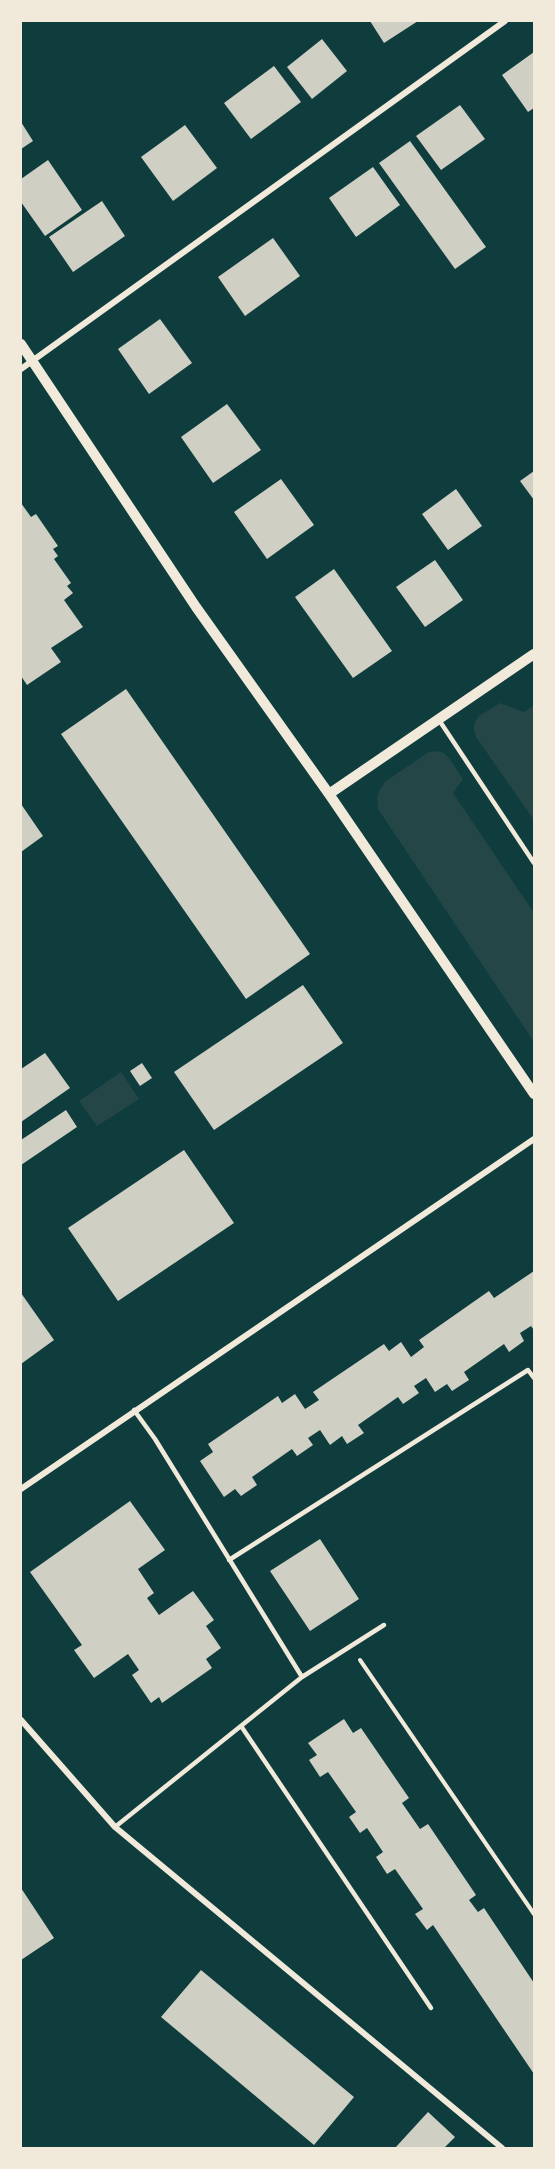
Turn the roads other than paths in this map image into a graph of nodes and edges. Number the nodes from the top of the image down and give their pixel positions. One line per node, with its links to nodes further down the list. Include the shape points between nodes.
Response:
1 (505, 21): 3 (street)
2 (21, 344): 3 (street)
3 (32, 361): 4 (street); 7 (street, via 196,607)
4 (21, 369)
5 (534, 654): 6 (street)
6 (439, 720): 7 (street); 8 (lane)
7 (329, 794): 9 (street)
8 (534, 862)
9 (534, 1094)
10 (534, 1139): 12 (street)
11 (534, 1378): 14 (lane, via 528,1370)
12 (134, 1410): 13 (street); 14 (lane)
13 (21, 1489)
14 (229, 1560): 16 (lane)
15 (384, 1625): 16 (lane)
16 (302, 1677): 18 (lane)
17 (21, 1720): 19 (street)
18 (241, 1726): 19 (lane); 20 (lane)
19 (115, 1827): 21 (street)
20 (430, 2008)
21 (502, 2148)

